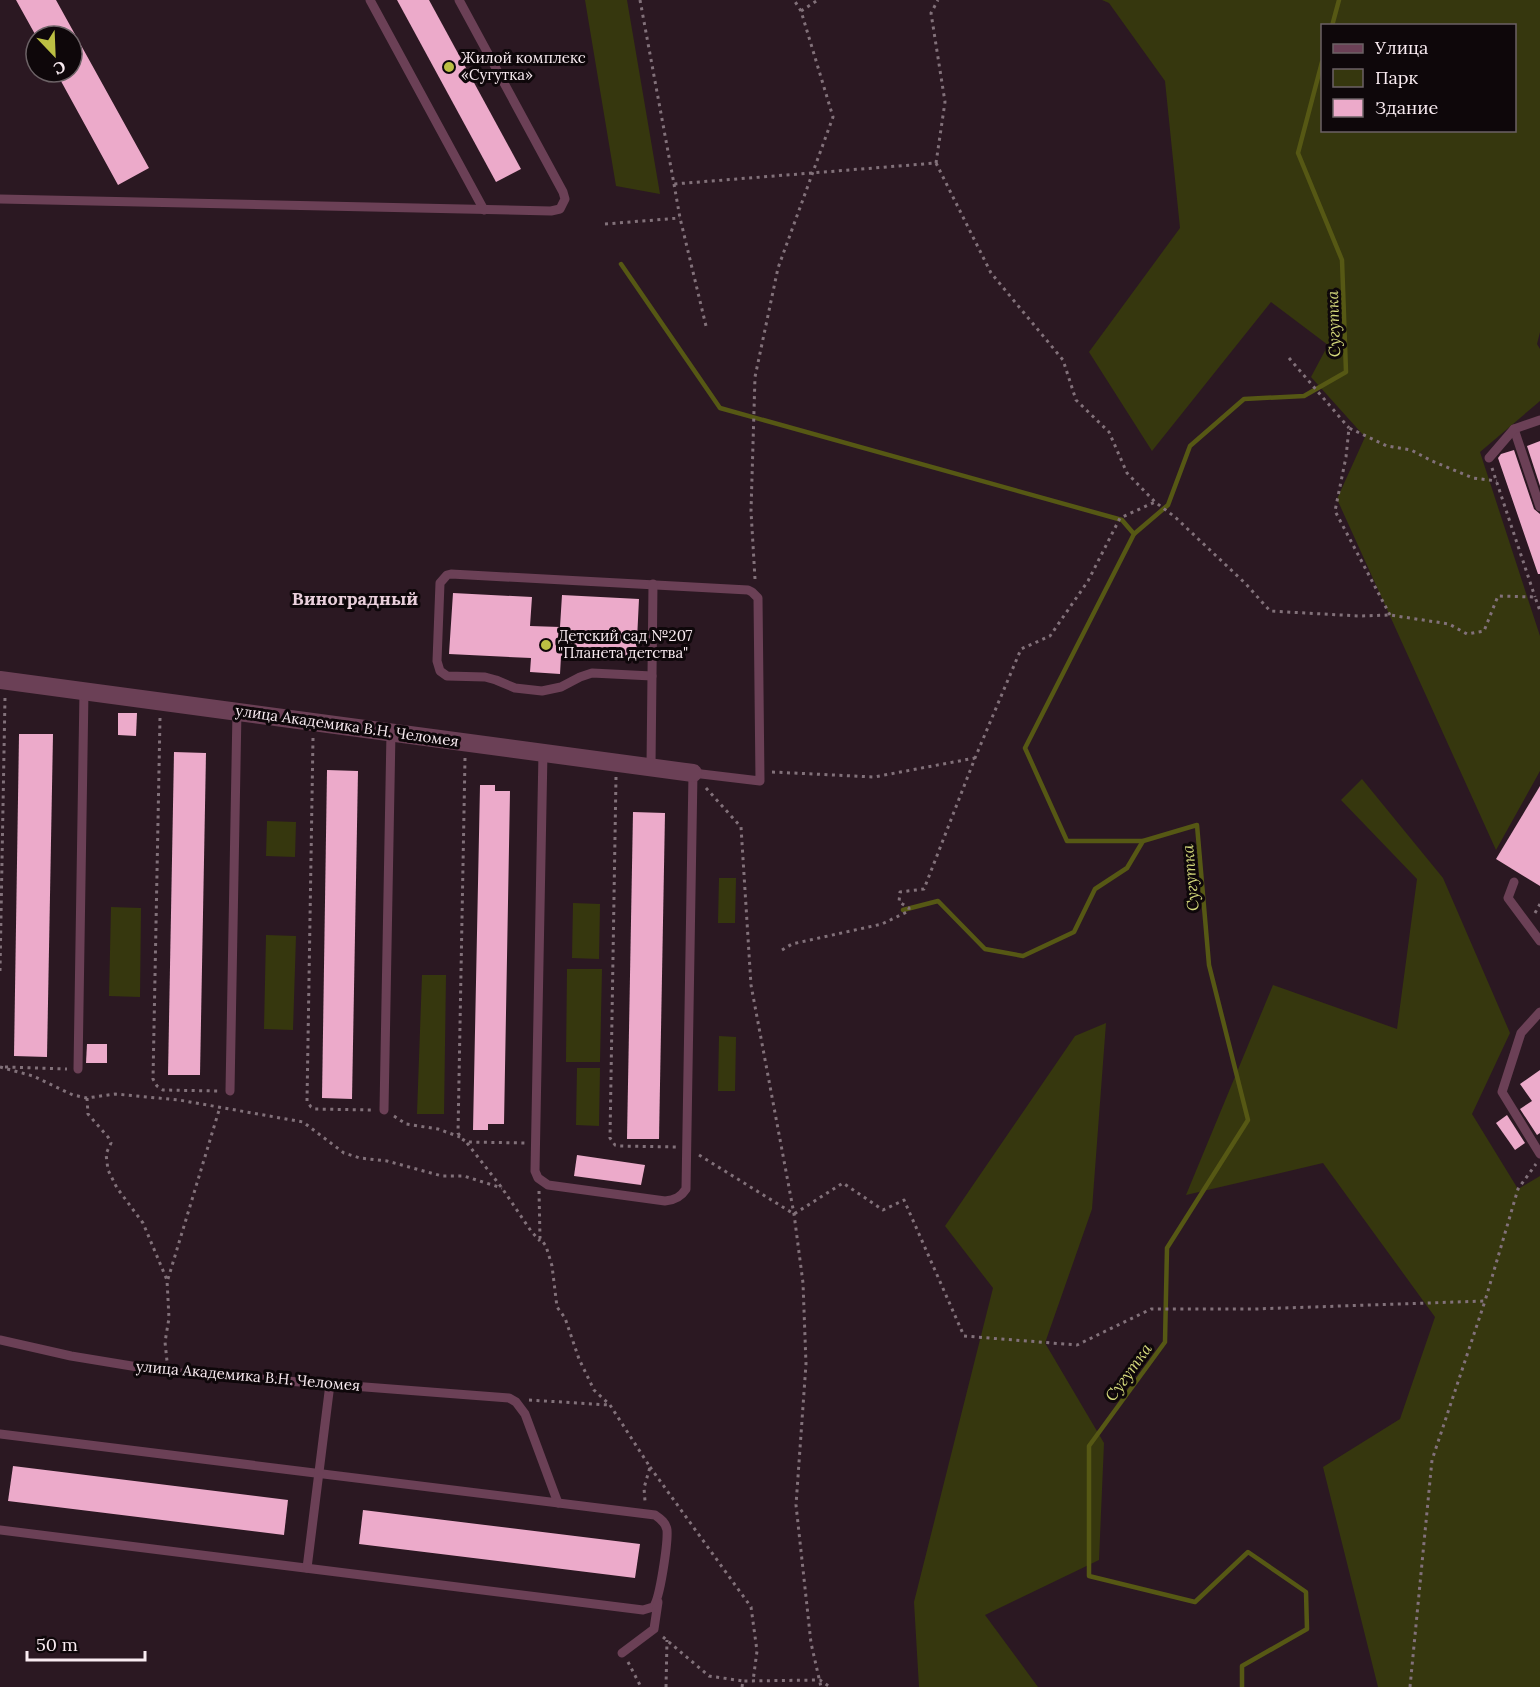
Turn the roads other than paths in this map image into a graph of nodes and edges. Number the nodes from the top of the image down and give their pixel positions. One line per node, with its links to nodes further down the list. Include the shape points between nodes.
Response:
1 (370, 0): 4 (lane)
2 (459, 0): 4 (lane, via 565,199 560,209 551,211)
3 (0, 199): 4 (lane)
4 (484, 210)
5 (1540, 420): 6 (lane)
6 (1514, 429): 7 (lane); 8 (lane)
7 (1489, 458)
8 (1540, 507)
9 (653, 584): 10 (lane); 10 (lane, via 447,575 438,588 437,661 440,671 447,676 491,678 525,690 556,689 592,673); 17 (lane, via 748,590 755,594 758,604 760,780)
10 (652, 676): 16 (lane)
11 (3, 680): 12 (street, улица Академика В.Н. Челомея)
12 (84, 691): 13 (street, улица Академика В.Н. Челомея); 21 (lane)
13 (237, 711): 14 (street, улица Академика В.Н. Челомея); 22 (lane)
14 (391, 732): 15 (street, улица Академика В.Н. Челомея); 23 (lane)
15 (543, 752): 16 (street, улица Академика В.Н. Челомея); 17 (lane, via 535,1171 548,1185 665,1201 686,1189)
16 (651, 766): 17 (street, улица Академика В.Н. Челомея)
17 (693, 773)
18 (1514, 882): 19 (lane, via 1508,898)
19 (1540, 941)
20 (1540, 1012): 24 (lane, via 1521,1033 1502,1092)
21 (78, 1069)
22 (230, 1091)
23 (384, 1110)
24 (1540, 1156)
25 (0, 1340): 26 (lane, улица Академика В.Н. Челомея, via 168,1372)
26 (330, 1384): 28 (lane); 29 (lane, улица Академика В.Н. Челомея, via 509,1398 525,1414)
27 (0, 1434): 28 (lane)
28 (319, 1474): 29 (lane); 31 (lane)
29 (558, 1503): 32 (lane, via 655,1515 661,1519 667,1530)
30 (0, 1530): 31 (lane)
31 (307, 1568): 32 (lane, via 644,1610 653,1607)
32 (659, 1597): 33 (lane, via 654,1629)
33 (622, 1653)

